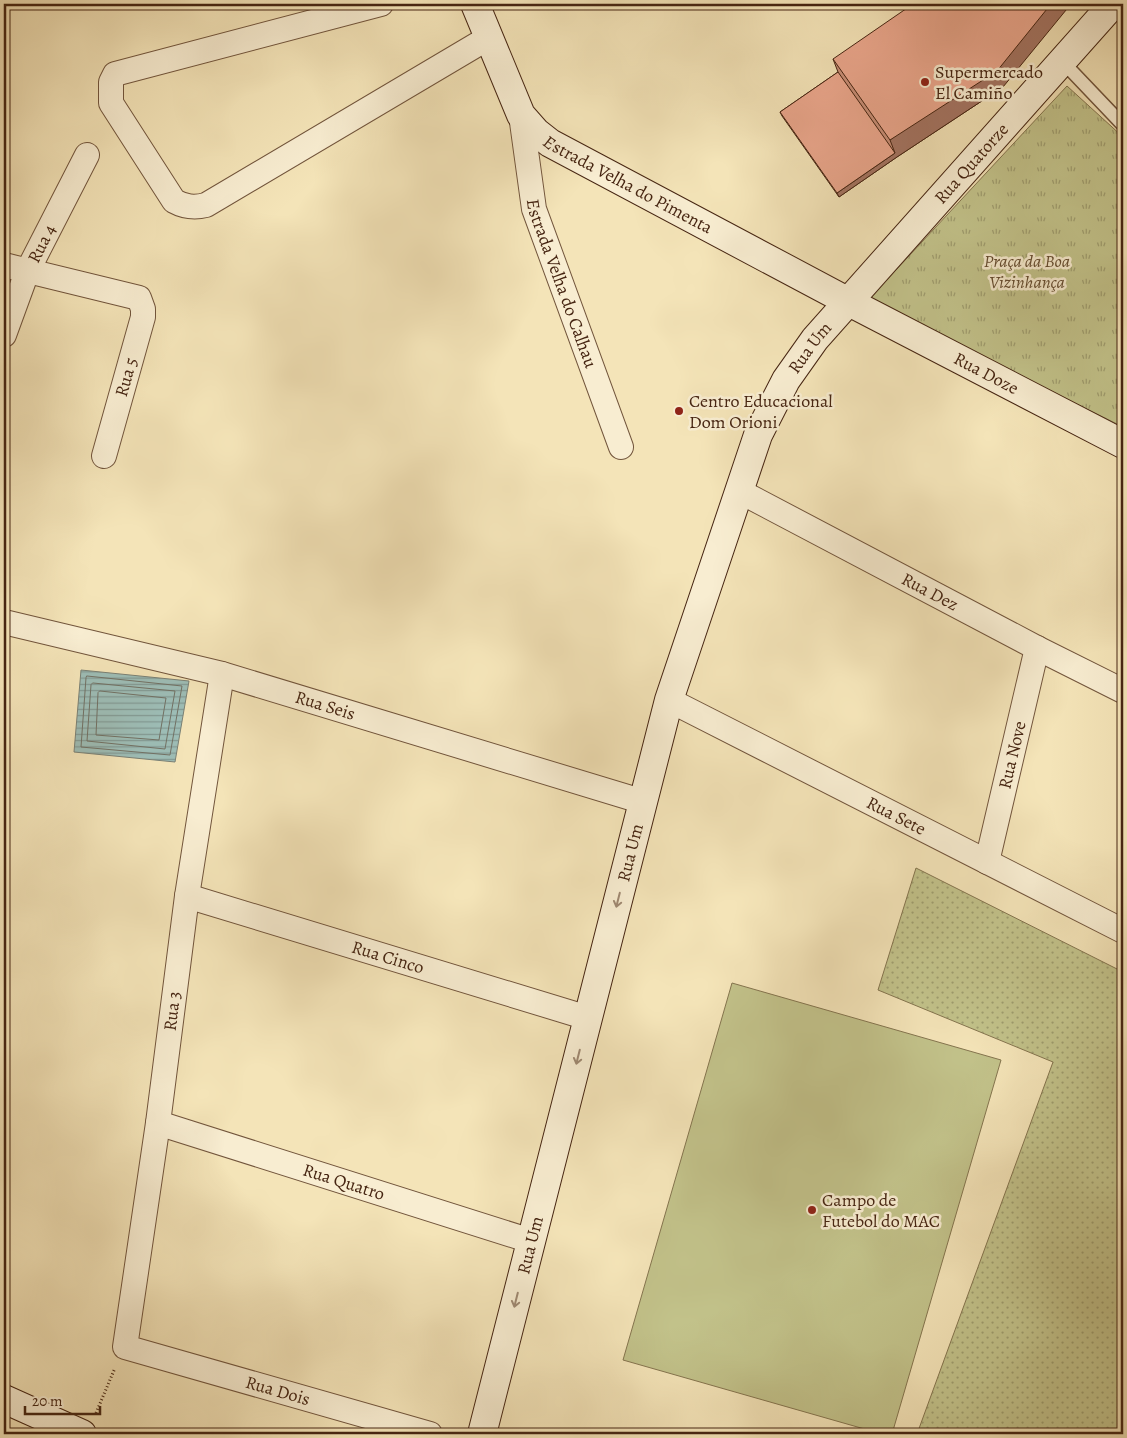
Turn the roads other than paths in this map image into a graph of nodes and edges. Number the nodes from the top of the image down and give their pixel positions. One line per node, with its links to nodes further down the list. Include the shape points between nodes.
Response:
1 (381, 4): 4 (street, via 115,74 111,82 111,103 174,201 182,206 199,207)
2 (475, 4): 4 (street, Estrada Velha do Pimenta)
3 (1113, 4): 5 (street, Rua Quatorze)
4 (488, 38): 6 (street, Estrada Velha do Pimenta)
5 (1062, 61): 7 (lane); 11 (street, Rua Quatorze)
6 (521, 115): 11 (street, Estrada Velha do Pimenta, via 536,132 568,153); 14 (street, Estrada Velha do Calhau, via 534,209)
7 (1123, 124)
8 (87, 155): 10 (street, Rua 4)
9 (4, 265): 10 (street)
10 (27, 272): 12 (street, Rua 4); 15 (street, Rua 5, via 139,298 143,317)
11 (848, 302): 13 (street, Rua Doze); 16 (street, Rua Um, via 815,339 786,380 758,435)
12 (4, 335)
13 (1123, 444)
14 (621, 447)
15 (104, 456)
16 (740, 491): 18 (street, Rua Dez); 21 (street, Rua Um)
17 (4, 622): 19 (street, Rua Seis)
18 (1037, 648): 20 (street, Rua Dez); 23 (street, Rua Nove)
19 (222, 674): 22 (street, Rua Seis); 24 (street, Rua 3)
20 (1123, 691)
21 (669, 700): 22 (street, Rua Um); 23 (street, Rua Sete)
22 (644, 802): 26 (street, Rua Um, one-way to 26)
23 (987, 862): 25 (street, Rua Sete)
24 (187, 896): 26 (street, Rua Cinco); 27 (street, Rua 3)
25 (1123, 932)
26 (588, 1018): 28 (street, Rua Um, one-way to 28)
27 (158, 1123): 28 (street, Rua Quatro); 29 (street, Rua 3)
28 (531, 1241): 33 (street, Rua Um, one-way to 33)
29 (124, 1347): 32 (street, Rua Dois)
30 (4, 1400): 31 (street)
31 (88, 1426)
32 (430, 1434)
33 (482, 1434)

